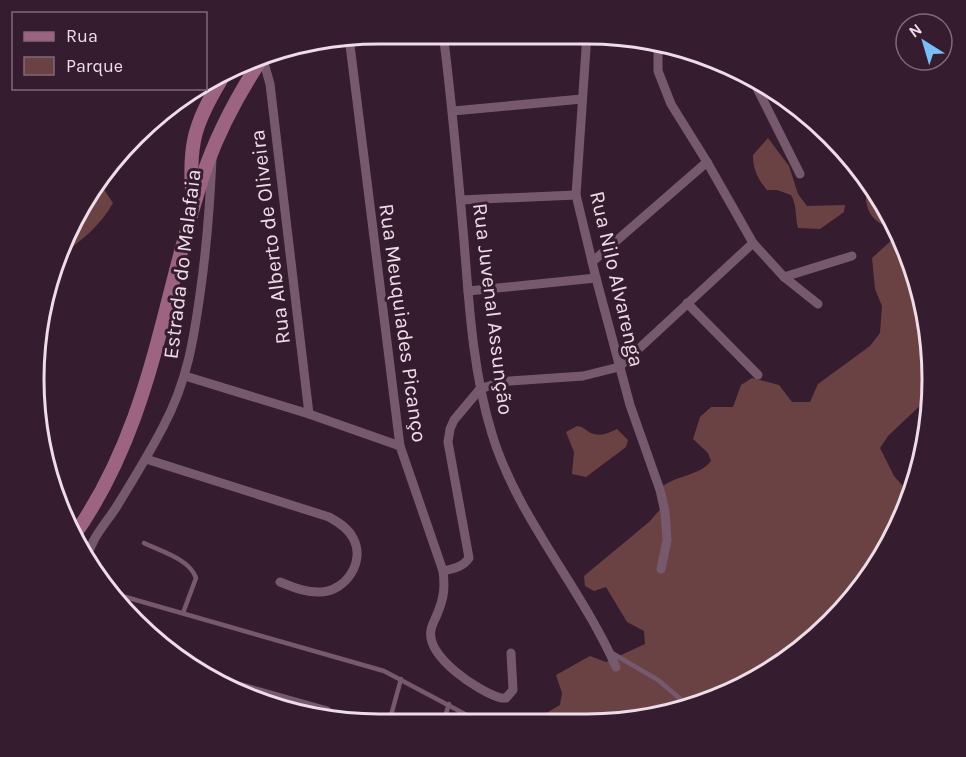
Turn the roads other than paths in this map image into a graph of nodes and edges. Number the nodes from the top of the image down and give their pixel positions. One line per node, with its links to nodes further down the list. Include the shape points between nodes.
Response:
1 (444, 44): 10 (street, Rua Juvenal Assunção)
2 (586, 44): 9 (street, Rua Nilo Alvarenga)
3 (350, 45): 30 (street, Rua Meuquiades Picanço)
4 (658, 51): 12 (street, via 662,85)
5 (265, 63): 29 (street, Rua Alberto de Oliveira)
6 (257, 66): 11 (main road)
7 (219, 84): 16 (main road, via 193,140)
8 (758, 90): 13 (street)
9 (582, 99): 10 (street); 14 (street, Rua Nilo Alvarenga)
10 (453, 111): 15 (street, Rua Juvenal Assunção)
11 (213, 150): 16 (main road); 27 (street, Estrada do Malafaia, via 210,212)
12 (707, 162): 17 (street); 19 (street)
13 (800, 174)
14 (576, 195): 15 (street); 19 (street, Rua Nilo Alvarenga)
15 (460, 200): 22 (street, Rua Juvenal Assunção)
16 (193, 210): 32 (main road, via 139,407 114,468)
17 (753, 243): 20 (street); 23 (street)
18 (852, 256): 20 (street)
19 (592, 262): 21 (street, Rua Nilo Alvarenga)
20 (784, 277): 24 (street)
21 (596, 278): 22 (street); 25 (street, Rua Nilo Alvarenga)
22 (468, 291): 28 (street, Rua Juvenal Assunção)
23 (687, 303): 25 (street); 26 (street)
24 (818, 304)
25 (619, 368): 28 (street, via 584,376 510,381); 37 (street, Rua Nilo Alvarenga, via 660,490 667,524)
26 (758, 375)
27 (185, 376): 29 (street); 31 (street, Estrada do Malafaia)
28 (480, 389): 38 (street, via 453,420 448,442 469,558 459,567); 42 (street, Rua Juvenal Assunção, via 503,466)
29 (309, 414): 30 (street)
30 (400, 446): 38 (street, Rua Meuquiades Picanço)
31 (146, 459): 34 (street, Estrada do Malafaia); 39 (street, via 329,517 347,529 357,548 355,566 347,579 323,592)
32 (79, 529)
33 (82, 535): 34 (street)
34 (94, 538): 36 (street, Estrada do Malafaia)
35 (144, 543): 41 (lane, via 184,563 194,573 196,578)
36 (90, 549)
37 (661, 569)
38 (443, 571): 43 (street, Rua Meuquiades Picanço, via 445,592 431,640 446,663 495,696 506,698 513,690)
39 (280, 582)
40 (124, 596): 41 (lane)
41 (183, 613): 45 (lane)
42 (609, 652): 44 (street, Rua Juvenal Assunção); 47 (lane, via 658,680)
43 (511, 653)
44 (616, 667)
45 (400, 678): 48 (lane); 50 (lane)
46 (244, 685): 49 (lane)
47 (682, 700)
48 (449, 704): 51 (lane); 52 (lane)
49 (330, 710)
50 (391, 714)
51 (446, 714)
52 (466, 714)

